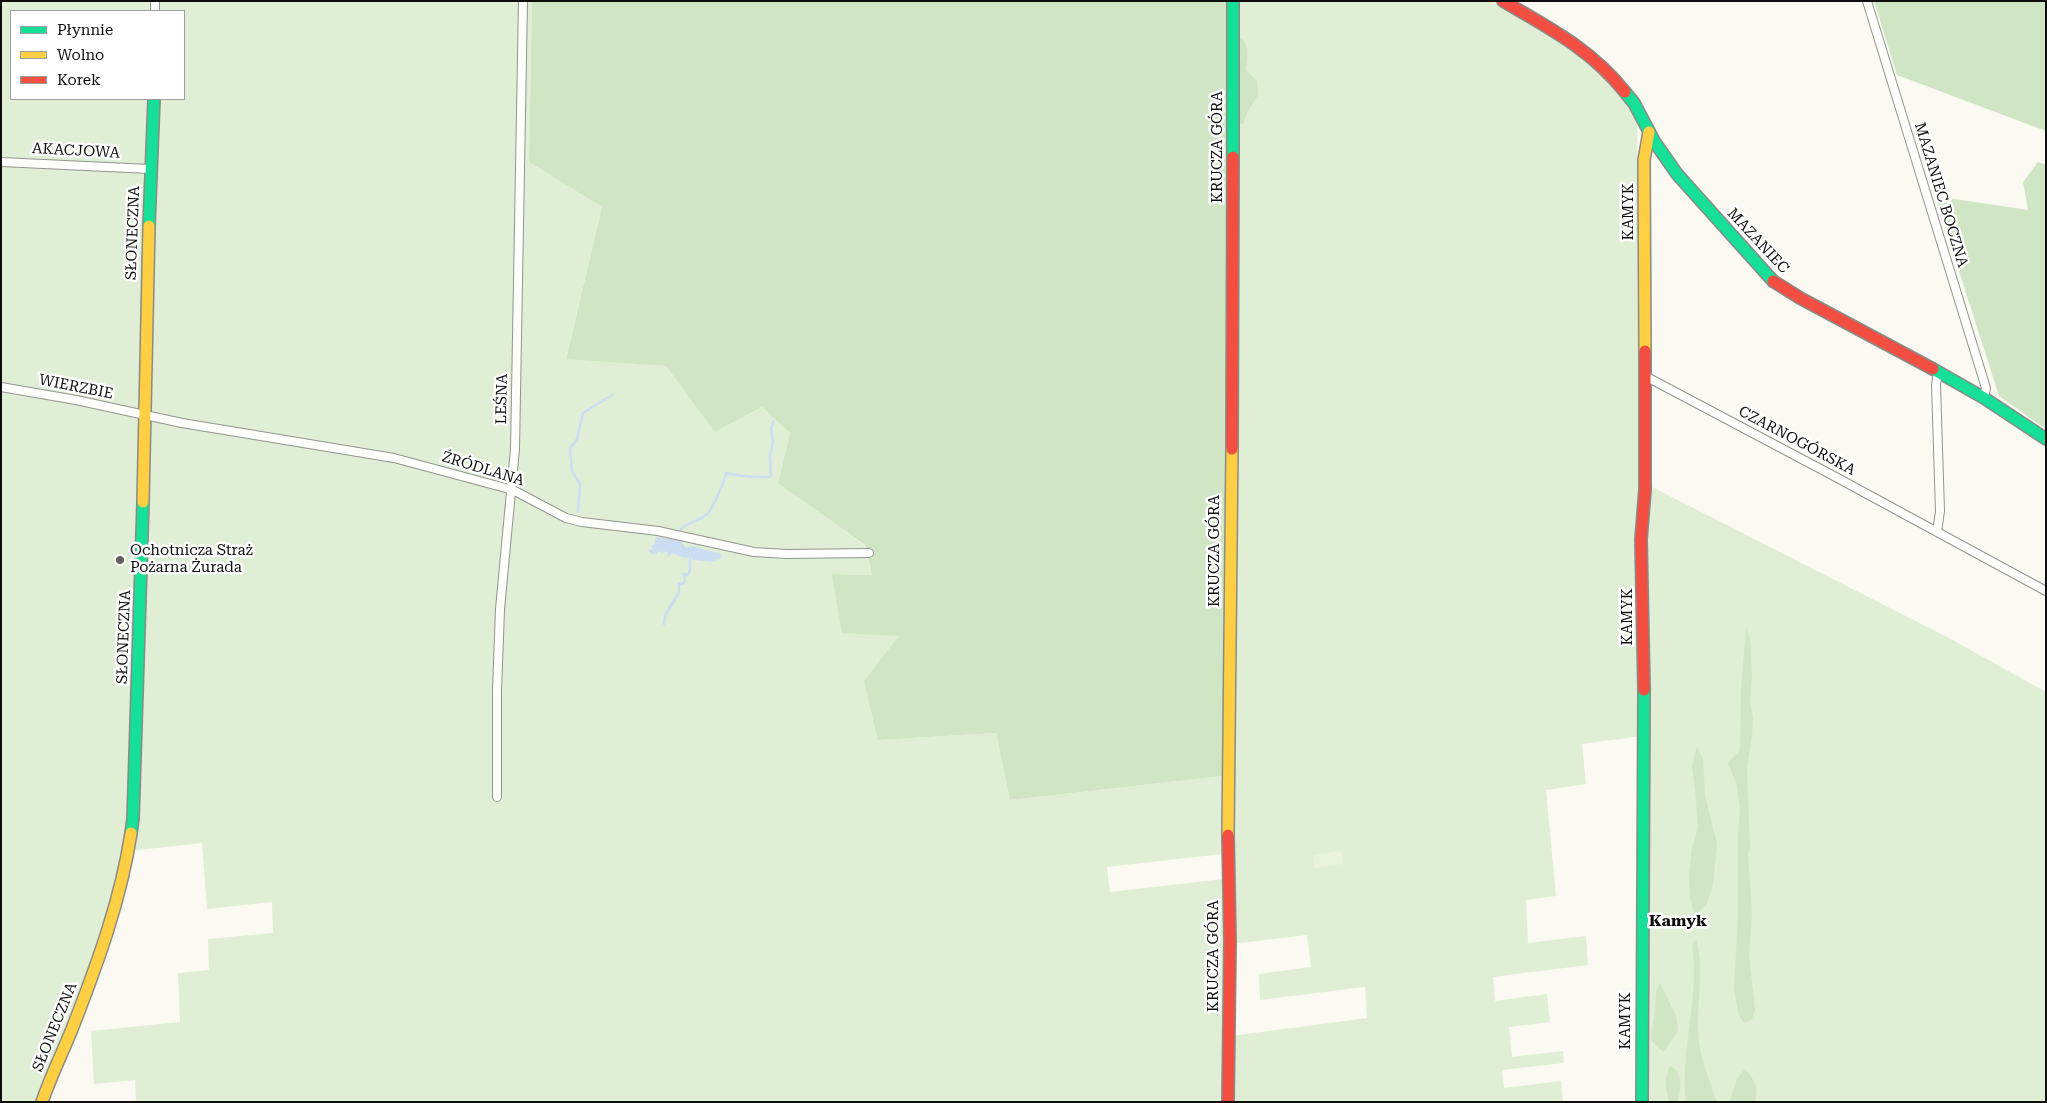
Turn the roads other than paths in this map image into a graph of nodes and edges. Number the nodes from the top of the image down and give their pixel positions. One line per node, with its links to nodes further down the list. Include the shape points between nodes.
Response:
1 (523, 1): 15 (street, LEŚNA)
2 (1233, 1): 21 (street, KRUCZA GÓRA)
3 (1503, 1): 6 (street, MAZANIEC, via 1554,29 1589,54 1624,88)
4 (1867, 1): 12 (street, MAZANIEC BOCZNA, via 1986,388)
5 (154, 100): 8 (street, SŁONECZNA)
6 (1649, 132): 9 (street, MAZANIEC, via 1677,174 1770,279); 10 (street, KAMYK, via 1644,160)
7 (1, 162): 8 (street, AKACJOWA)
8 (150, 169): 13 (street, SŁONECZNA)
9 (1938, 371): 12 (street, MAZANIEC); 16 (street, via 1940,512)
10 (1645, 376): 16 (street, CZARNOGÓRSKA); 22 (street, KAMYK, via 1645,490 1641,539 1644,614)
11 (1, 387): 13 (street, WIERZBIE)
12 (1984, 398): 14 (street, MAZANIEC)
13 (145, 416): 15 (street, ŹRÓDLANA, via 394,458); 20 (street, SŁONECZNA, via 136,753 130,844 99,954)
14 (2046, 440)
15 (513, 490): 17 (street, ŹRÓDLANA, via 566,518 582,522 658,531 754,552); 19 (street, LEŚNA, via 500,609)
16 (1937, 532): 18 (street, CZARNOGÓRSKA)
17 (869, 553)
18 (2046, 591)
19 (497, 797)
20 (42, 1102)
21 (1228, 1102)
22 (1642, 1102)

